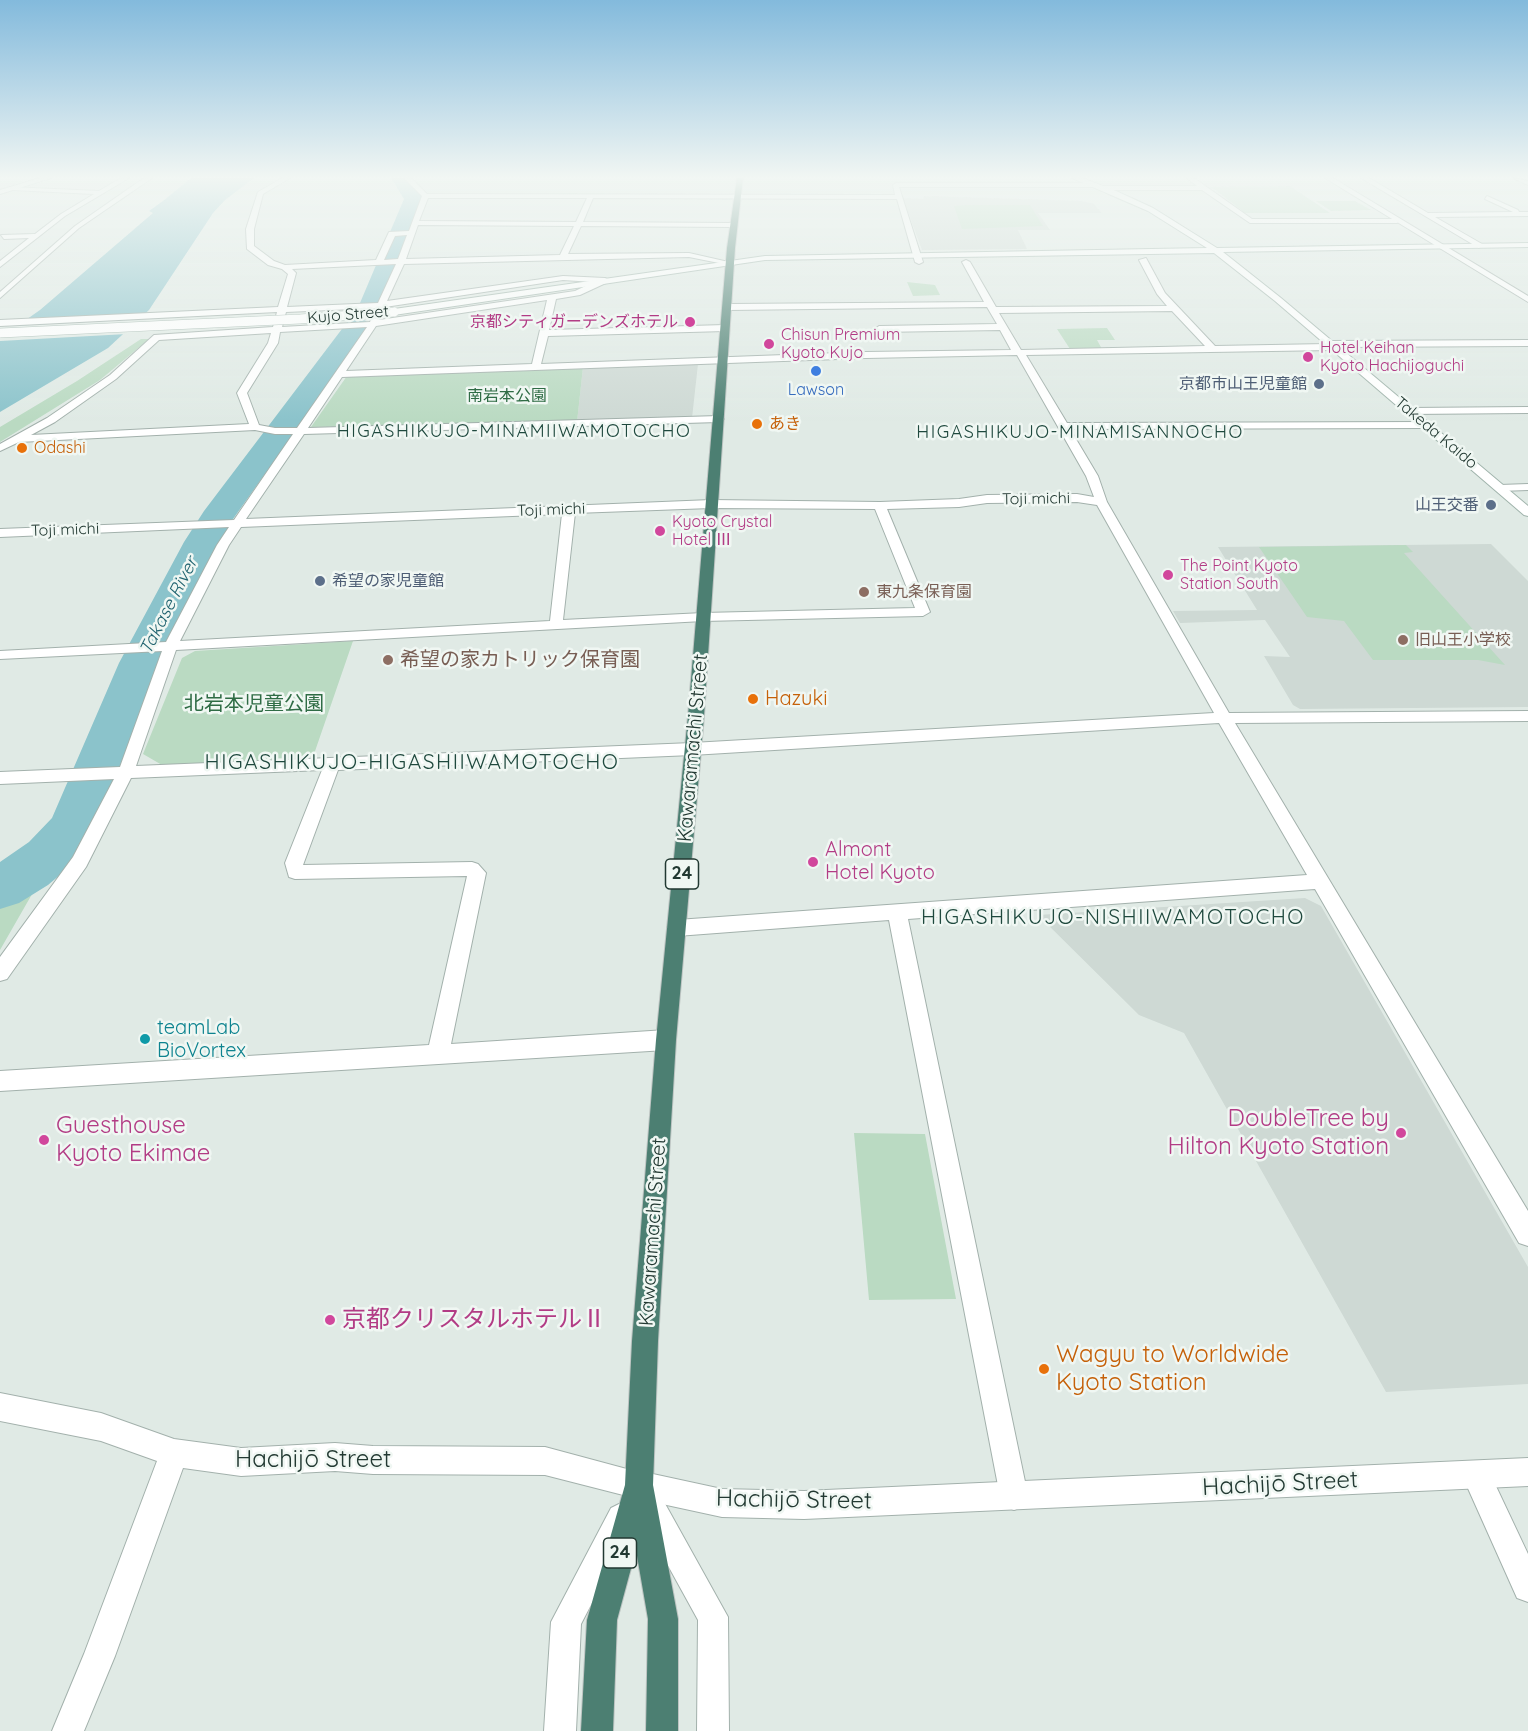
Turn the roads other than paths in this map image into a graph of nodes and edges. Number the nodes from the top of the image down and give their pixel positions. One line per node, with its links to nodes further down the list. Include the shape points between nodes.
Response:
1 (40, 259): 22 (street)
2 (265, 259): 18 (street)
3 (490, 259): 14 (street)
4 (708, 259): 16 (street)
5 (729, 259): 16 (highway, 24)
6 (918, 259): 7 (street, Kujo Street); 15 (street, Kujo Street); 16 (street, Kujo Street)
7 (926, 259)
8 (1230, 259): 9 (street, Kujo Street); 12 (street, Kujo Street); 19 (street, Takeda Kaido)
9 (1235, 259)
10 (1466, 259): 24 (street)
11 (1476, 259): 21 (street)
12 (1143, 260): 15 (street, Kujo Street); 28 (street)
13 (382, 261): 14 (street); 18 (street)
14 (398, 261): 25 (street)
15 (966, 262): 27 (street)
16 (729, 263): 20 (street, Kujo Street); 26 (highway, Kawaramachi Street / 24)
17 (1220, 265): 19 (street)
18 (285, 267): 29 (street, via 292,273)
19 (1250, 269): 39 (street, Takeda Kaido)
20 (605, 280): 23 (street, via 577,293); 25 (street, via 563,278); 36 (street, Kujo Street, bridge, via 394,312)
21 (1528, 290)
22 (0, 296)
23 (552, 297): 31 (street); 37 (street)
24 (1528, 300)
25 (380, 305): 29 (street); 31 (street)
26 (728, 307): 27 (street); 33 (highway, Kawaramachi Street / 24)
27 (993, 307): 28 (street); 32 (street)
28 (1172, 308): 40 (street)
29 (284, 310): 30 (street); 35 (street)
30 (0, 323)
31 (373, 324): 35 (street); 44 (street)
32 (1003, 327): 34 (street); 41 (street)
33 (725, 328): 37 (street); 42 (highway, Kawaramachi Street / 24)
34 (879, 329)
35 (278, 330): 49 (street, via 242,393); 52 (street, via 157,336 113,377)
36 (0, 333)
37 (545, 333): 43 (street)
38 (1528, 342): 39 (street)
39 (1332, 346): 40 (street); 46 (street, Takeda Kaido)
40 (1212, 348): 41 (street)
41 (1020, 353): 42 (street); 50 (street)
42 (723, 360): 43 (street); 47 (highway, Kawaramachi Street / 24)
43 (536, 367): 44 (street)
44 (338, 374): 51 (street)
45 (1528, 410): 46 (street)
46 (1409, 411): 48 (street, Takeda Kaido)
47 (719, 419): 51 (street); 57 (highway, Kawaramachi Street / 24)
48 (1426, 425): 50 (street); 55 (street, Takeda Kaido)
49 (255, 426): 51 (street); 52 (street)
50 (1064, 426): 56 (street, via 1092,476)
51 (295, 431): 61 (street)
52 (16, 439): 53 (street)
53 (0, 448)
54 (1528, 487): 55 (street)
55 (1500, 488): 60 (street, Takeda Kaido)
56 (1101, 502): 58 (street, Toji michi, via 1077,498 1009,499); 68 (street)
57 (711, 504): 58 (street, Toji michi); 59 (street, Toji michi); 63 (highway, Kawaramachi Street / 24)
58 (880, 506): 63 (street, via 923,612)
59 (569, 509): 61 (street, Toji michi); 64 (street)
60 (1528, 512)
61 (231, 524): 62 (street, Toji michi); 65 (street)
62 (0, 533)
63 (703, 617): 64 (street); 69 (highway, Kawaramachi Street / 24)
64 (556, 626): 65 (street)
65 (165, 647): 66 (street); 71 (street)
66 (0, 655)
67 (1528, 716): 68 (street)
68 (1224, 717): 69 (street); 73 (street)
69 (692, 749): 70 (street); 75 (highway, Kawaramachi Street / 24)
70 (332, 765): 71 (street); 78 (street, via 294,863 295,872 472,869 477,873)
71 (118, 772): 72 (street); 76 (street, via 80,862)
72 (0, 778)
73 (1321, 881): 74 (street); 80 (street)
74 (897, 912): 75 (street); 86 (street)
75 (677, 928): 77 (highway, Kawaramachi Street / 24)
76 (0, 973)
77 (666, 1040): 78 (street); 85 (highway, Kawaramachi Street / 24)
78 (438, 1053): 79 (street)
79 (0, 1081)
80 (1528, 1234)
81 (0, 1407): 82 (street, Hachijō Street, via 101,1427)
82 (174, 1453): 85 (street, Hachijō Street, via 241,1462 335,1457 545,1461); 88 (street)
83 (1528, 1472): 84 (street, Hachijō Street)
84 (1476, 1475): 86 (street, Hachijō Street); 87 (street)
85 (639, 1485): 86 (street, Hachijō Street, via 722,1503 804,1505); 89 (street, via 566,1622); 90 (highway, Kawaramachi Street / 24, via 602,1620); 91 (highway, Kawaramachi Street / 24, via 663,1618); 92 (street, via 713,1617)
86 (1014, 1496)
87 (1528, 1587)
88 (68, 1731)
89 (560, 1731)
90 (597, 1731)
91 (662, 1731)
92 (713, 1731)

